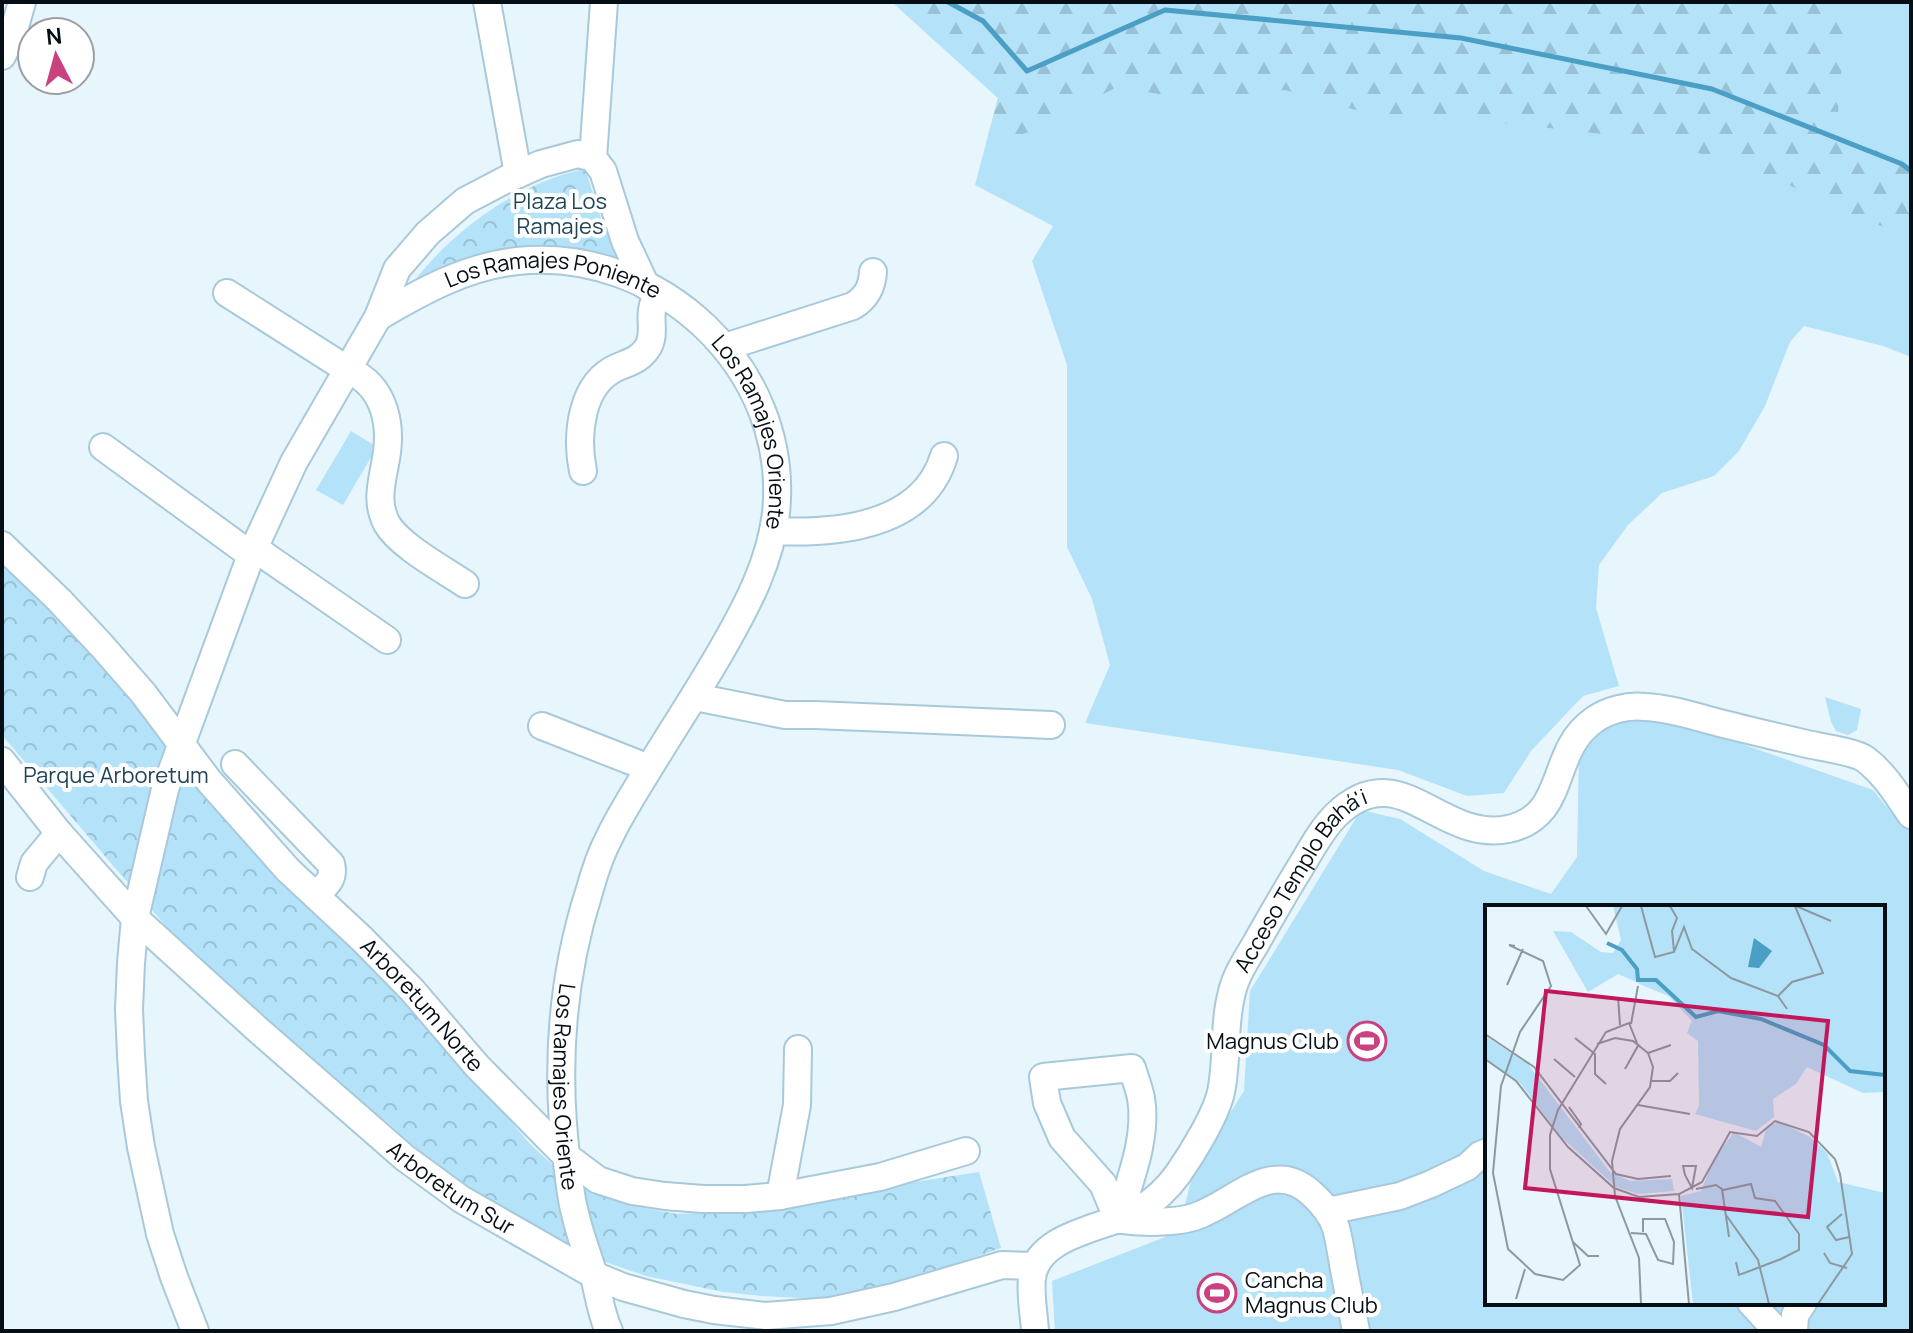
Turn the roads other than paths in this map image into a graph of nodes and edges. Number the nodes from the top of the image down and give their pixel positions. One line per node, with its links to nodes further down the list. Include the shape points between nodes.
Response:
1 (22, 2): 4 (street)
2 (487, 2): 6 (street)
3 (604, 2): 5 (street, Los Ramajes Poniente)
4 (2, 56)
5 (593, 158): 6 (street, Los Ramajes Poniente, via 578,154); 8 (street, Los Ramajes Poniente, via 603,171 625,241)
6 (518, 174): 10 (street, Los Ramajes Poniente, via 465,201 428,233 397,269)
7 (873, 272): 11 (street, via 866,296 853,306)
8 (652, 289): 10 (street, Los Ramajes Poniente, via 594,266 519,261 445,280); 11 (street, Los Ramajes Oriente, via 689,312); 15 (street, via 649,346 637,359 608,373 589,397 579,436)
9 (227, 293): 12 (street)
10 (378, 317): 12 (street, Los Ramajes Poniente)
11 (725, 347): 16 (street, Los Ramajes Oriente, via 753,389 770,437 777,487)
12 (348, 370): 18 (street, Los Ramajes Poniente, via 294,462); 19 (street, via 373,387 383,405 388,449 380,501 387,523 399,539)
13 (103, 447): 18 (street)
14 (944, 456): 16 (street, via 925,492 878,520 823,531)
15 (583, 471)
16 (773, 531): 21 (street, Los Ramajes Oriente, via 753,593)
17 (2, 545): 24 (street, Arboretum Norte, via 102,646)
18 (252, 552): 20 (street); 24 (street, Los Ramajes Poniente)
19 (465, 584)
20 (387, 640)
21 (695, 697): 22 (street, via 785,715); 27 (street, Los Ramajes Oriente)
22 (1051, 725)
23 (542, 726): 27 (street)
24 (181, 743): 31 (street, Arboretum Norte, via 209,781); 32 (street, Los Ramajes Poniente)
25 (2, 761): 29 (street, Arboretum Sur)
26 (235, 764): 31 (street, via 331,864 332,879)
27 (649, 768): 36 (street, Los Ramajes Oriente, via 609,838 573,949 560,1058)
28 (1911, 815): 39 (street, Acceso Templo Bahá'i, via 1863,757 1644,706 1606,714 1582,731 1544,809 1519,826 1489,831 1461,826 1394,793 1353,802 1322,833 1236,977 1221,1091 1193,1149 1157,1197)
29 (59, 833): 30 (street, via 34,863); 32 (street, Arboretum Sur)
30 (30, 877)
31 (315, 895): 36 (street, Arboretum Norte, via 412,990 477,1066)
32 (135, 918): 41 (street, Arboretum Sur, via 405,1158 461,1199); 44 (street, Los Ramajes Poniente, via 129,1009 134,1101 160,1234)
33 (798, 1049): 37 (street, via 797,1105)
34 (966, 1151): 37 (street, Arboretum Norte, via 880,1177)
35 (1485, 1153): 38 (street, via 1467,1167 1400,1196)
36 (566, 1156): 37 (street, Arboretum Norte, via 598,1180 632,1191 703,1199); 41 (street, Los Ramajes Oriente, via 574,1212)
37 (780, 1196)
38 (1328, 1211): 39 (street, via 1303,1186 1276,1179 1190,1218); 47 (street)
39 (1118, 1220): 39 (street, via 1142,1123 1132,1068 1043,1077 1062,1138 1103,1184); 40 (street, Acceso Templo Bahá'i, via 1062,1240)
40 (1035, 1266): 41 (street, Arboretum Sur, via 1002,1265 831,1311 766,1316 684,1304); 46 (street)
41 (594, 1275): 45 (street, Los Ramajes Oriente)
42 (1753, 1305): 48 (street)
43 (1802, 1305): 49 (street)
44 (195, 1331)
45 (609, 1331)
46 (1035, 1331)
47 (1356, 1331)
48 (1777, 1331)
49 (1794, 1331)

